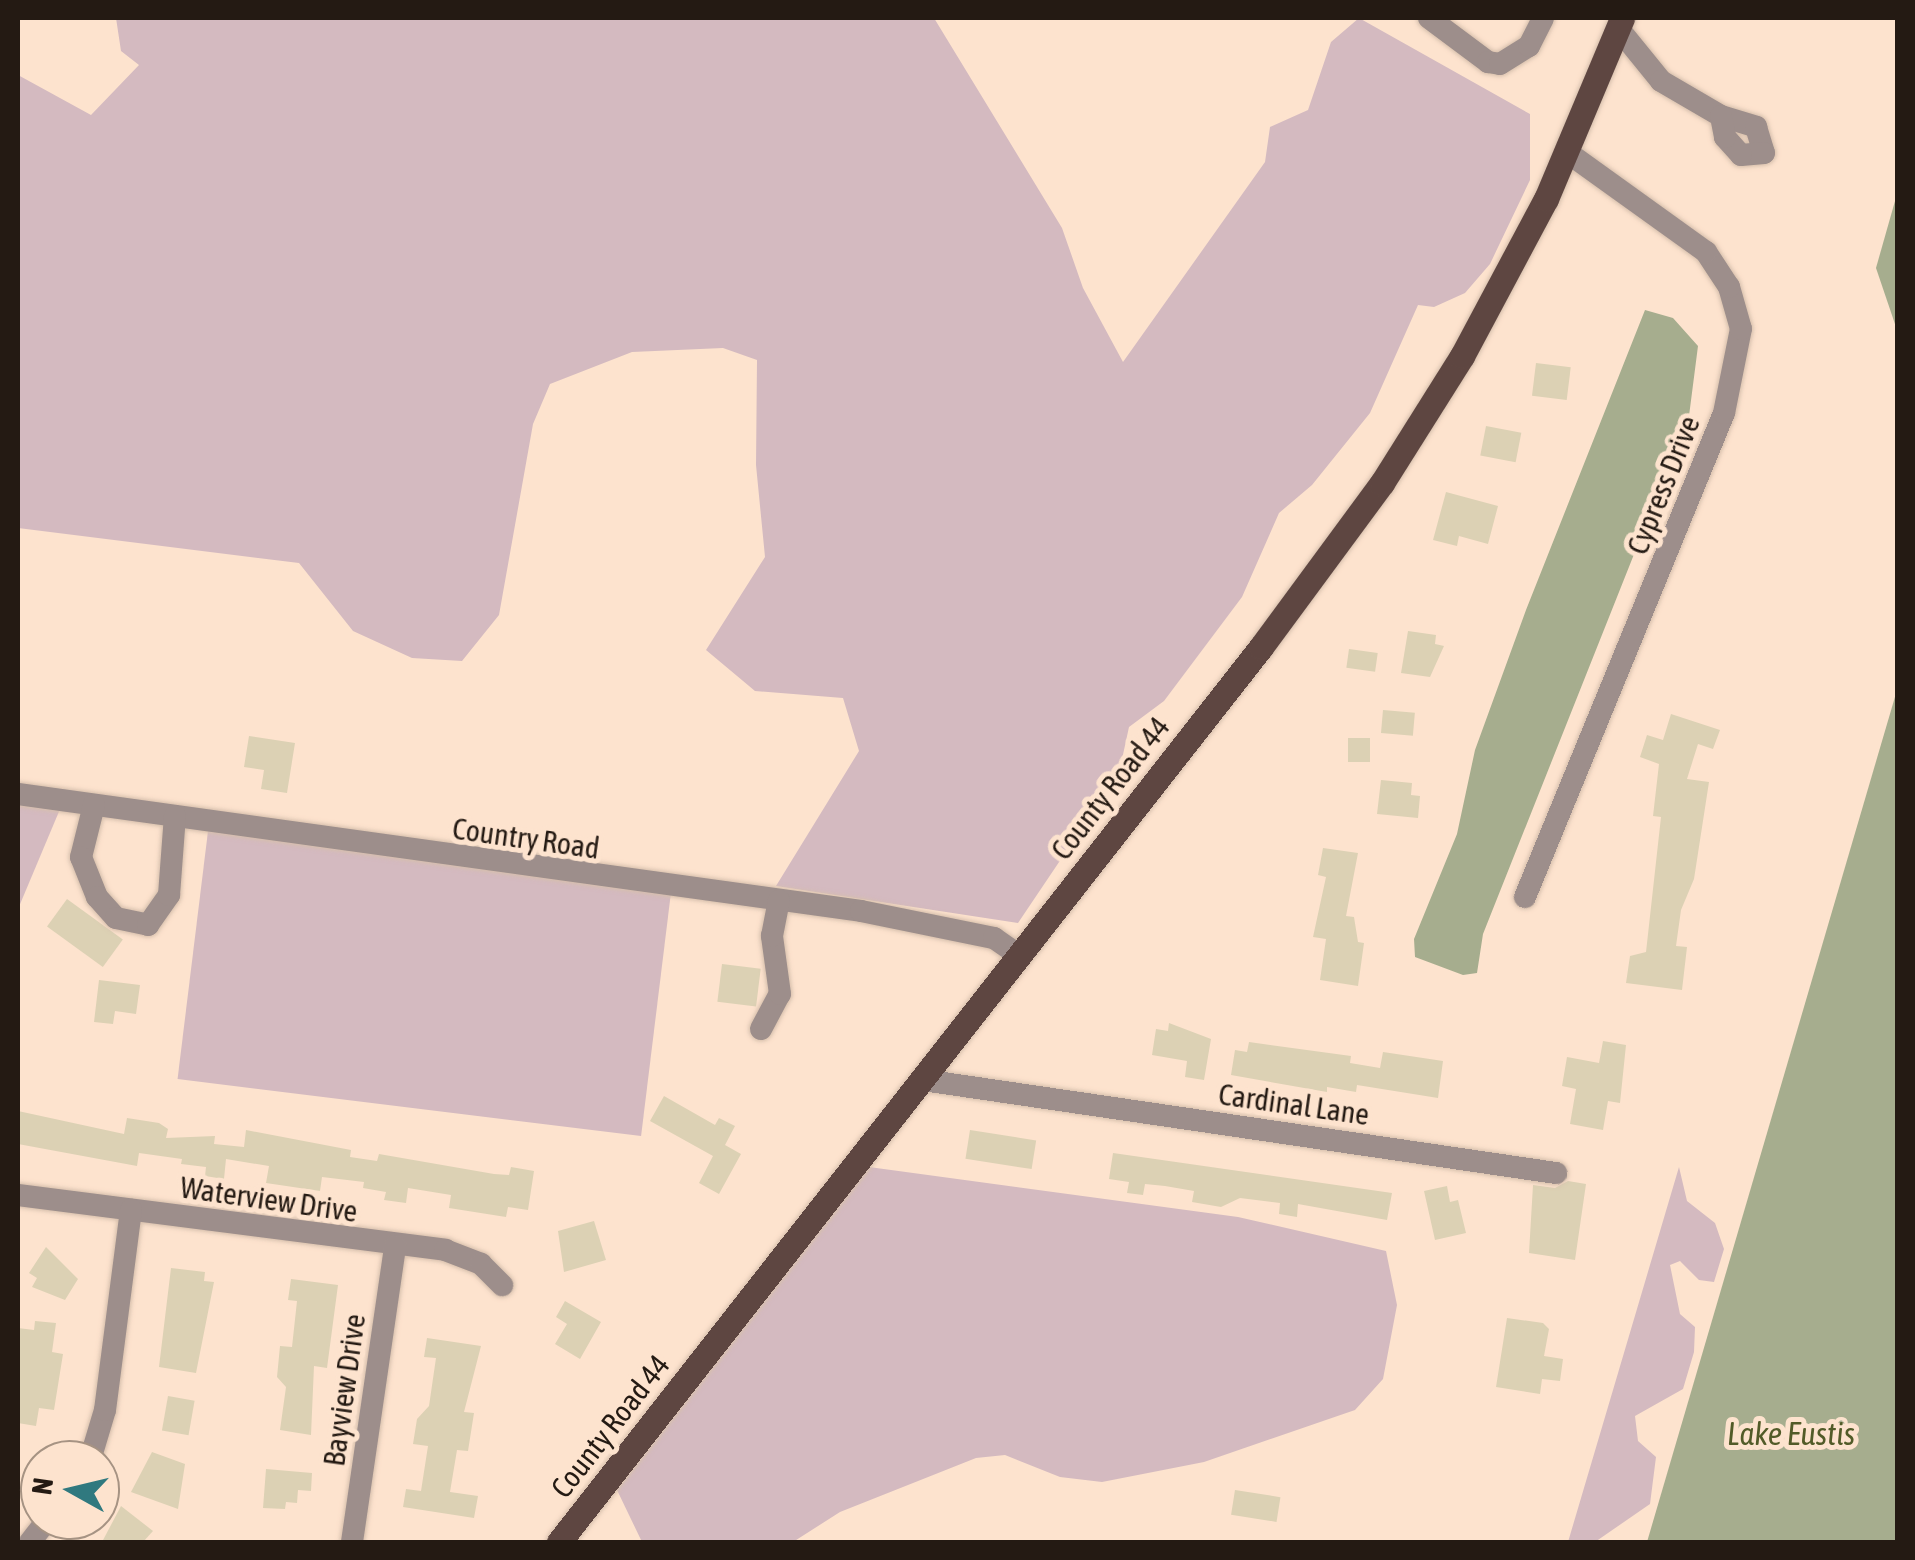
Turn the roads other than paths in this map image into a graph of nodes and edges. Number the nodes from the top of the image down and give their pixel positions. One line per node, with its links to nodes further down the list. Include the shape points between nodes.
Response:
1 (1429, 18): 2 (street, via 1500,64 1530,46)
2 (1542, 18)
3 (1620, 23): 4 (street, via 1661,82); 5 (main road, County Road 44)
4 (1721, 116)
5 (1567, 152): 9 (street, Cypress Drive, via 1706,252 1734,299 1741,340 1735,382 1704,465); 11 (main road, County Road 44, via 1462,356 1382,483)
6 (18, 794): 7 (street, Country Road)
7 (94, 804): 8 (street, Country Road); 8 (street, via 81,857 97,897 116,918 148,924 169,896)
8 (176, 816): 10 (street, Country Road)
9 (1526, 897)
10 (779, 901): 11 (street, Country Road, via 942,926 994,938); 12 (street, via 772,936 780,994)
11 (1020, 956): 13 (main road, County Road 44)
12 (761, 1029)
13 (924, 1080): 14 (street, Cardinal Lane); 21 (main road, County Road 44)
14 (1556, 1173)
15 (18, 1195): 16 (street, Waterview Drive)
16 (131, 1210): 17 (street, Waterview Drive); 19 (street)
17 (395, 1246): 18 (street, Waterview Drive, via 464,1256); 20 (street, Bayview Drive)
18 (502, 1285)
19 (96, 1440)
20 (352, 1542)
21 (559, 1542)

